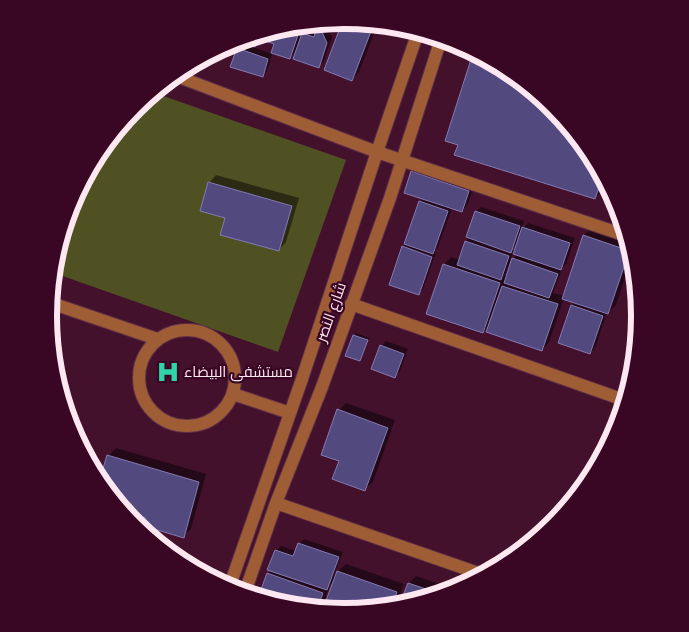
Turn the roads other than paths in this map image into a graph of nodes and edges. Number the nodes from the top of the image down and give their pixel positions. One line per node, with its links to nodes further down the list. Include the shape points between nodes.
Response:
1 (416, 38): 4 (street, شارع النصر)
2 (440, 45): 5 (street, شارع النصر)
3 (183, 78): 4 (street)
4 (377, 152): 5 (street); 10 (street, شارع النصر)
5 (402, 160): 6 (street); 7 (street, شارع النصر)
6 (620, 234)
7 (351, 304): 11 (street, شارع النصر); 13 (street)
8 (58, 305): 9 (street)
9 (157, 339): 12 (street, via 180,330 204,333 225,347 235,369); 12 (street, via 143,357 138,379 143,401 158,418 179,426 202,425 221,413)
10 (302, 379): 11 (street); 14 (street, شارع النصر)
11 (322, 387): 15 (street, شارع النصر)
12 (233, 394): 14 (street)
13 (620, 398)
14 (290, 413): 17 (street, شارع النصر)
15 (276, 503): 16 (street); 18 (street, شارع النصر)
16 (475, 572)
17 (232, 580)
18 (247, 586)

